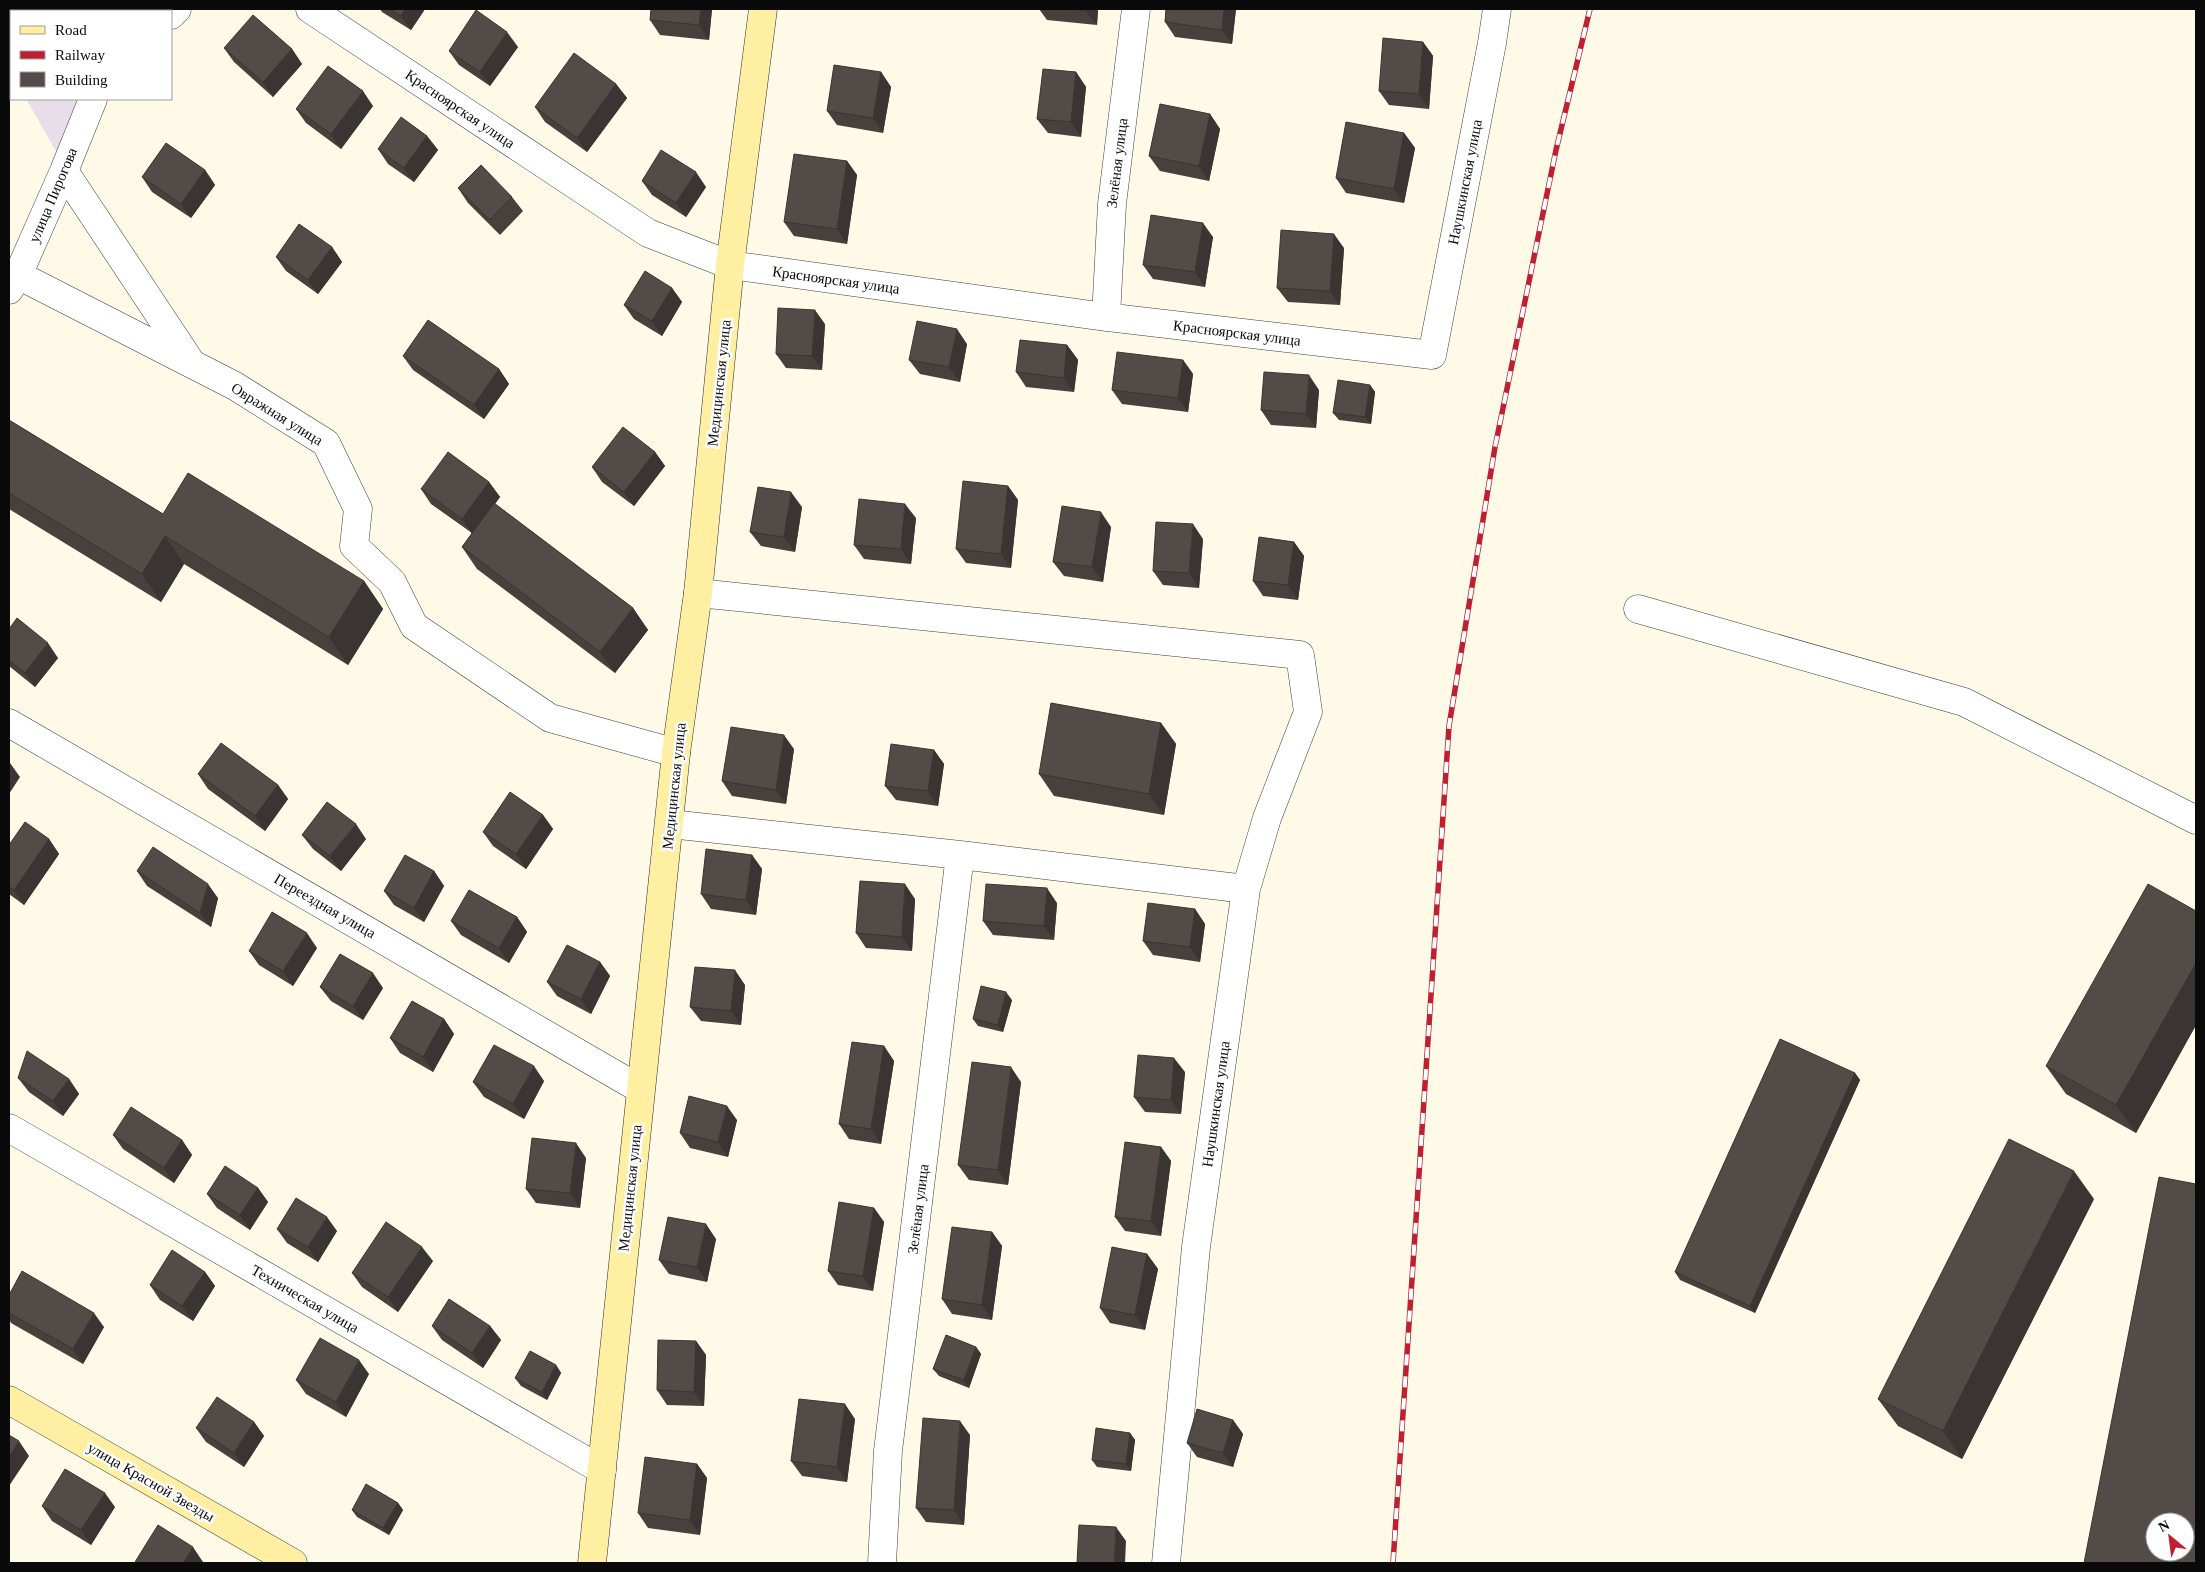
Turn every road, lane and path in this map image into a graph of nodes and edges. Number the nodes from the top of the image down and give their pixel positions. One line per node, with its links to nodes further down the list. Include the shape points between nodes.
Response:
1 (310, 9): 7 (street, Красноярская улица, via 648,233)
2 (762, 9): 7 (street, Медицинская улица)
3 (1136, 9): 9 (street, Зелёная улица, via 1112,204)
4 (1497, 9): 10 (street, Наушкинская улица)
5 (94, 100): 6 (street, улица Пирогова)
6 (64, 171): 8 (street, улица Пирогова); 11 (street)
7 (730, 266): 9 (street, Красноярская улица); 12 (street, Медицинская улица)
8 (13, 282): 11 (street, Овражная улица)
9 (1106, 317): 10 (street, Красноярская улица)
10 (1432, 355)
11 (193, 365): 15 (street, Овражная улица, via 235,386 326,442 358,509 354,546 392,582 414,626 550,718)
12 (698, 593): 15 (street, Медицинская улица); 19 (street, Наушкинская улица, via 1300,655 1308,712 1267,818)
13 (1638, 608): 16 (street, via 1964,702)
14 (9, 722): 20 (street, Переездная улица)
15 (676, 753): 17 (street, Медицинская улица)
16 (2196, 820)
17 (670, 824): 18 (street); 20 (street, Медицинская улица)
18 (960, 855): 19 (street); 26 (street, Зелёная улица, via 888,1452)
19 (1246, 889): 27 (street, Наушкинская улица, via 1196,1247)
20 (640, 1089): 23 (street, Медицинская улица)
21 (9, 1128): 23 (street, Техническая улица)
22 (9, 1400): 24 (street, улица Красной Звезды)
23 (602, 1470): 25 (street, Медицинская улица)
24 (293, 1563)
25 (592, 1563)
26 (882, 1563)
27 (1166, 1563)

